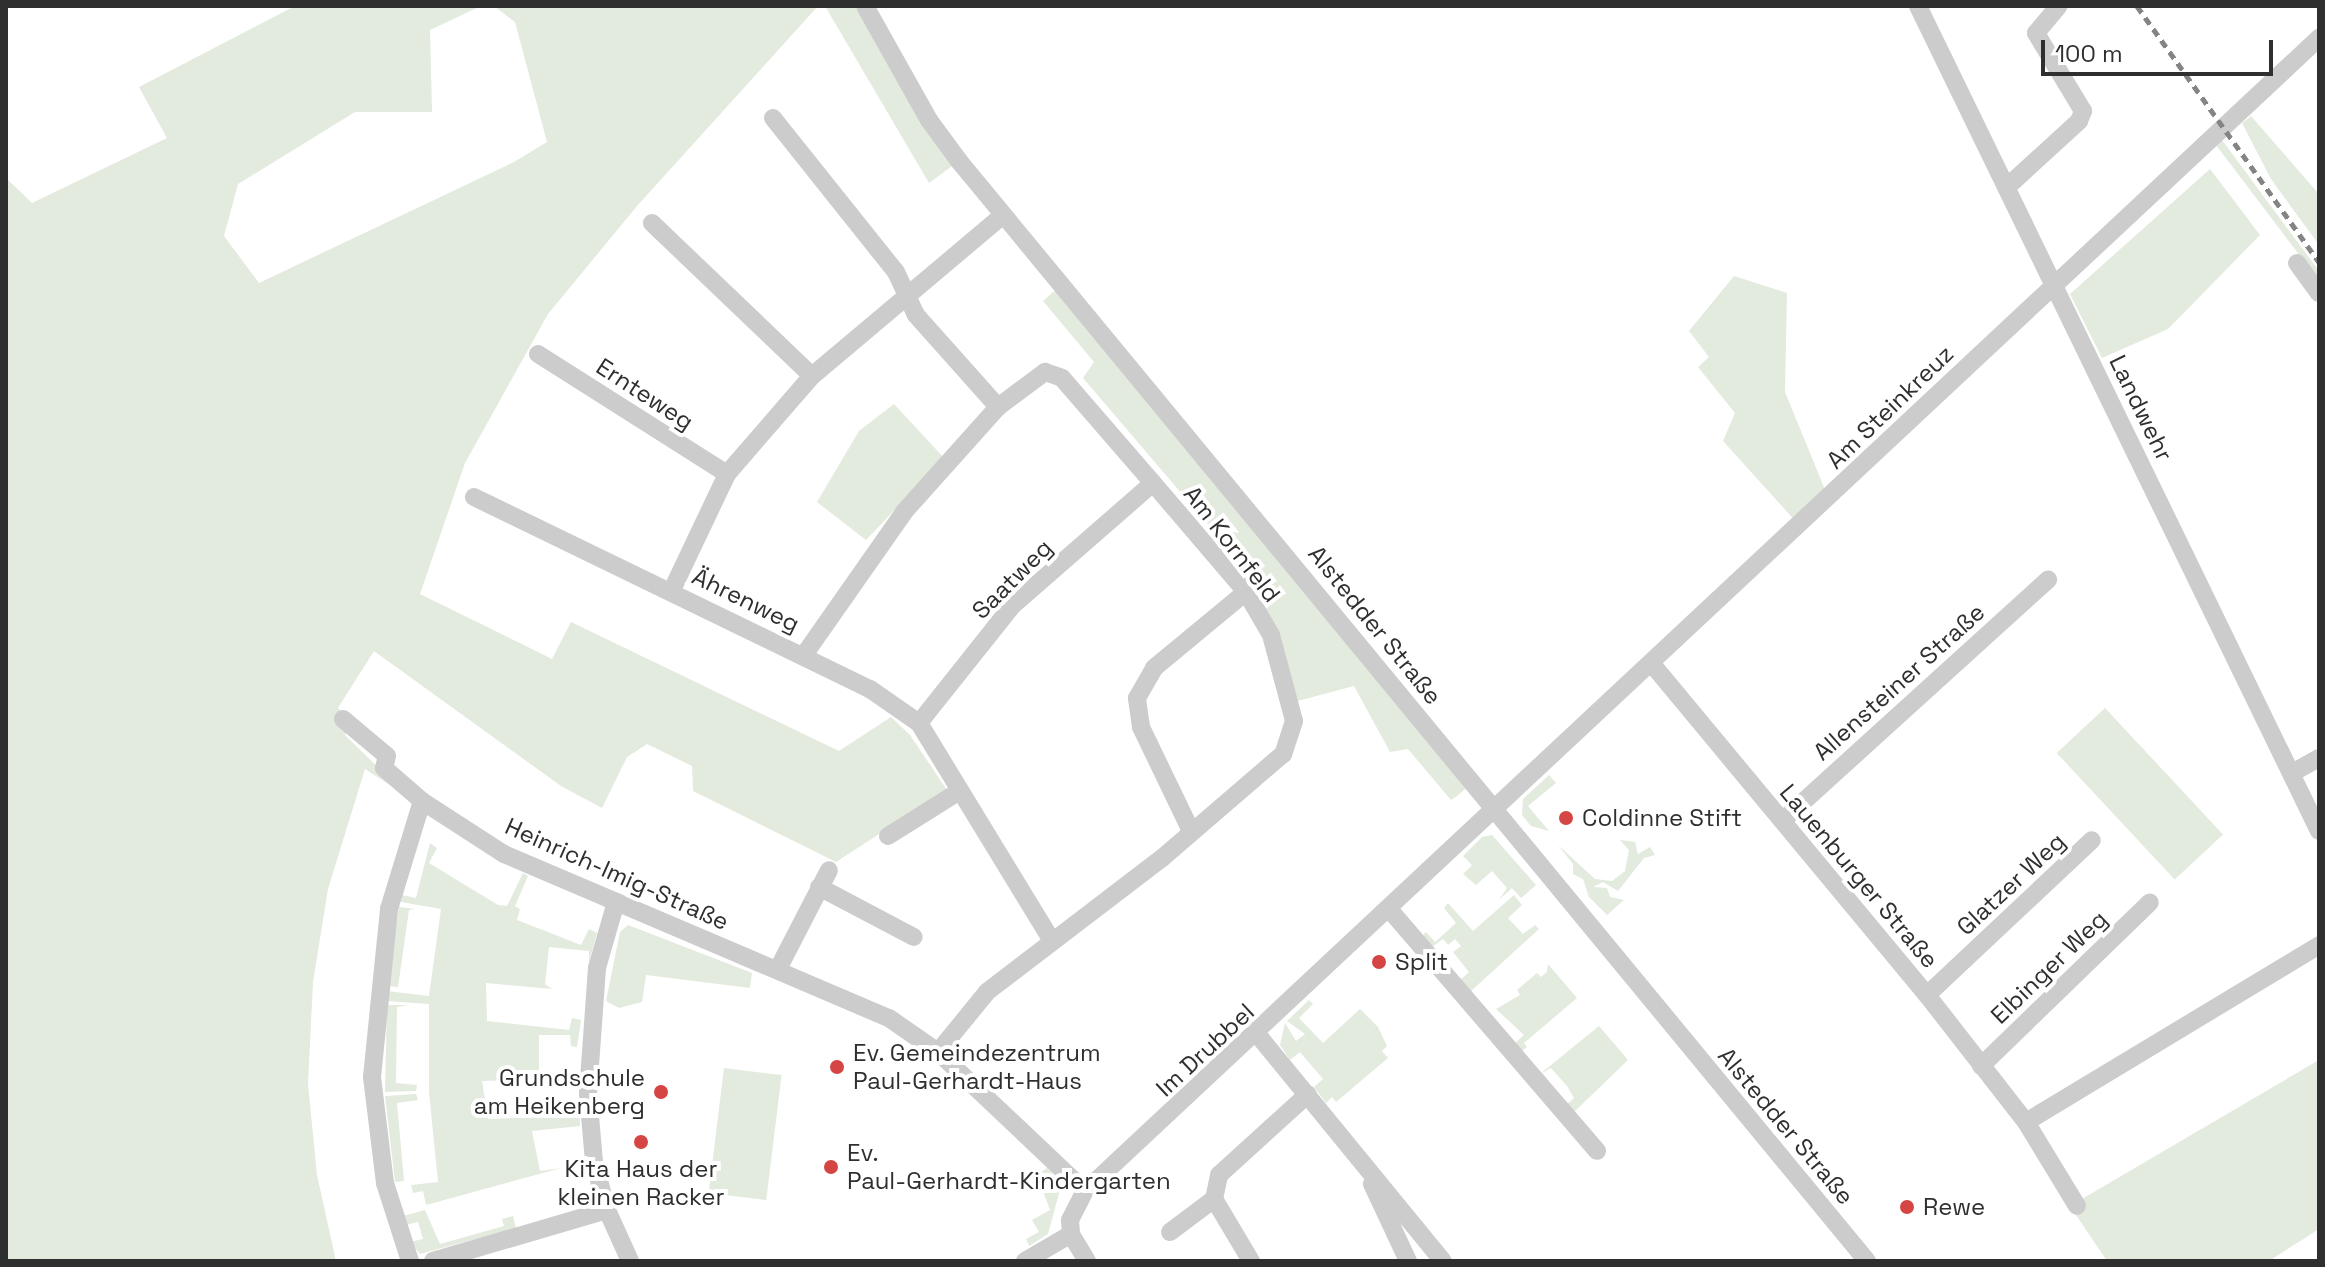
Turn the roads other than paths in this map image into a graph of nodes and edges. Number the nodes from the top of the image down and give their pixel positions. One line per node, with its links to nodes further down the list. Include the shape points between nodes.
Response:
1 (865, 6): 7 (street, Alstedder Straße, via 929,120)
2 (1918, 6): 6 (street, Landwehr)
3 (2059, 6): 6 (street, via 2036,33 2083,111 2079,121)
4 (2319, 38): 10 (street, Am Steinkreuz)
5 (773, 118): 11 (street, via 896,272)
6 (2007, 187): 10 (street, Landwehr)
7 (1003, 215): 11 (street); 30 (street, Alstedder Straße)
8 (652, 223): 14 (street)
9 (2297, 263): 12 (street)
10 (2054, 284): 23 (street, Am Steinkreuz); 27 (street, Landwehr)
11 (907, 293): 14 (street); 15 (street, via 916,315)
12 (2319, 293)
13 (538, 354): 16 (street, Ernteweg)
14 (812, 376): 16 (street)
15 (998, 407): 17 (street, Am Kornfeld, via 1037,374 1054,372); 22 (street, Am Kornfeld, via 901,516)
16 (727, 474): 20 (street)
17 (1153, 483): 21 (street, Am Kornfeld); 25 (street, Saatweg, via 1012,606)
18 (474, 497): 20 (street, Ährenweg)
19 (2048, 580): 31 (street, Allensteiner Straße)
20 (672, 590): 22 (street, Ährenweg)
21 (1246, 592): 32 (street, Am Kornfeld, via 1271,635 1293,732 1283,754); 32 (street, via 1154,668 1137,698 1141,727)
22 (804, 655): 25 (street, Ährenweg, via 870,689)
23 (1652, 664): 30 (street, Am Steinkreuz); 31 (street, Lauenburger Straße)
24 (343, 719): 29 (street, Heinrich-Imig-Straße, via 387,756 384,768)
25 (919, 723): 28 (street, Ährenweg)
26 (2319, 758): 27 (street)
27 (2292, 773): 33 (street, Landwehr)
28 (958, 792): 34 (street); 42 (street, Ährenweg)
29 (422, 801): 38 (street, Heinrich-Imig-Straße, via 533,869); 59 (street, via 389,909 372,1077 385,1183)
30 (1494, 811): 40 (street, Im Drubbel); 67 (street, Alstedder Straße)
31 (1783, 820): 45 (street, Lauenburger Straße)
32 (1191, 831): 42 (street, Am Kornfeld)
33 (2319, 831)
34 (888, 836)
35 (2092, 840): 45 (street, Glatzer Weg)
36 (829, 870): 37 (street)
37 (819, 887): 41 (street); 44 (street)
38 (616, 902): 44 (street, Heinrich-Imig-Straße); 56 (street, via 597,968 588,1068 594,1162)
39 (2150, 902): 48 (street, Elbinger Weg)
40 (1389, 909): 46 (street, Im Drubbel); 51 (street)
41 (914, 937)
42 (1052, 941): 47 (street, Am Kornfeld, via 987,992)
43 (2319, 945): 50 (street)
44 (778, 969): 47 (street, Heinrich-Imig-Straße, via 889,1018)
45 (1927, 995): 48 (street, Lauenburger Straße)
46 (1257, 1034): 49 (street); 53 (street, Im Drubbel)
47 (938, 1052): 53 (street, Heinrich-Imig-Straße)
48 (1981, 1066): 50 (street, Lauenburger Straße)
49 (1308, 1094): 52 (street); 54 (street, via 1219,1175)
50 (2026, 1122): 55 (street, Lauenburger Straße)
51 (1597, 1151)
52 (1359, 1158): 65 (street); 66 (street)
53 (1085, 1191): 58 (street, Im Drubbel, via 1070,1220)
54 (1214, 1199): 57 (street); 64 (street)
55 (2077, 1206)
56 (607, 1210): 60 (street); 61 (street)
57 (1170, 1232)
58 (1071, 1234): 62 (street); 63 (street)
59 (410, 1261)
60 (433, 1261)
61 (630, 1261)
62 (1025, 1261)
63 (1087, 1261)
64 (1251, 1261)
65 (1408, 1261)
66 (1443, 1261)
67 (1867, 1261)

